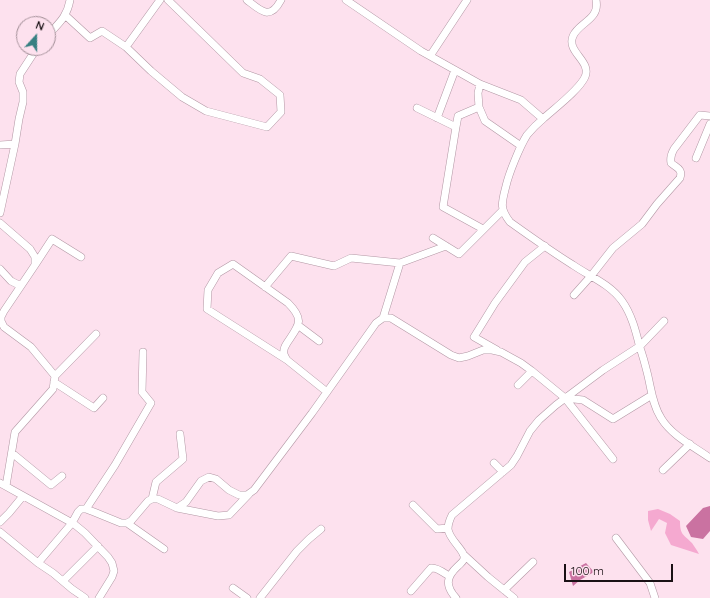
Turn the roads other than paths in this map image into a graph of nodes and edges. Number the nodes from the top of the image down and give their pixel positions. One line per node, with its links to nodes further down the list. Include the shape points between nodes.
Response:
1 (70, 0): 9 (street)
2 (160, 0): 11 (street)
3 (168, 0): 11 (street, via 243,73 260,79 280,95 281,112 267,127 206,112 182,97)
4 (247, 0): 5 (street, via 269,13 274,11)
5 (282, 0)
6 (347, 0): 13 (street)
7 (467, 0): 13 (street)
8 (596, 0): 20 (street, via 597,7 592,18 575,33 571,42 586,68 585,78)
9 (65, 15): 10 (street); 11 (street, via 90,38 102,31)
10 (56, 26)
11 (126, 47)
12 (32, 56): 23 (street, via 20,74 23,102)
13 (430, 56): 14 (street)
14 (455, 70): 15 (street); 19 (street)
15 (480, 84): 16 (street); 20 (street, via 521,100)
16 (479, 107): 22 (street, via 458,116); 25 (street, via 485,121)
17 (418, 108): 19 (street)
18 (710, 116): 38 (street, via 700,115 674,150 670,159 681,171 680,178 642,224 613,248)
19 (437, 118): 22 (street)
20 (543, 118): 25 (street)
21 (710, 124): 26 (street)
22 (456, 127): 30 (street, via 443,207)
23 (15, 144): 24 (street); 28 (street)
24 (0, 146)
25 (521, 146): 27 (street, via 507,181)
26 (696, 158)
27 (503, 210): 30 (street); 33 (street, via 510,222)
28 (0, 213)
29 (0, 223): 36 (street, via 30,249 35,257)
30 (483, 229): 32 (street, via 459,254)
31 (433, 238): 32 (street)
32 (446, 246): 35 (street)
33 (545, 246): 38 (street); 49 (street, via 525,262 474,337)
34 (81, 257): 36 (street, via 52,239)
35 (400, 263): 40 (street, via 350,258 334,266 291,256); 42 (street)
36 (35, 265): 39 (street)
37 (0, 269): 39 (street, via 11,281)
38 (591, 276): 41 (street); 47 (street, via 622,300)
39 (21, 286): 52 (street, via 4,311 1,321 31,347)
40 (265, 287): 44 (street, via 295,310); 50 (street, via 233,264 218,273 208,290 207,309)
41 (574, 295)
42 (383, 318): 49 (street, via 391,318 459,358 483,350); 54 (street, via 376,323)
43 (664, 321): 47 (street)
44 (299, 326): 46 (street); 50 (street, via 284,347)
45 (96, 334): 52 (street)
46 (319, 341)
47 (640, 346): 55 (street); 57 (street)
48 (143, 352): 73 (street, via 142,392 151,403)
49 (501, 352): 51 (street)
50 (287, 360): 54 (street)
51 (532, 371): 53 (street); 57 (street)
52 (55, 379): 56 (street, via 94,408); 60 (street, via 53,389 15,432)
53 (518, 386)
54 (327, 392): 68 (street)
55 (652, 395): 57 (street, via 613,419 584,400); 59 (street, via 661,418 671,430)
56 (103, 398)
57 (565, 398): 62 (street); 65 (street, via 539,420 511,465)
58 (180, 434): 70 (street, via 183,459 156,482)
59 (690, 444): 61 (street); 64 (street)
60 (12, 453): 66 (street, via 51,485); 67 (street)
61 (710, 458)
62 (613, 459)
63 (494, 463): 65 (street)
64 (663, 470)
65 (503, 472): 77 (street, via 452,515)
66 (62, 476)
67 (3, 484): 69 (street)
68 (254, 490): 72 (street, via 230,515 218,516); 72 (street, via 247,495 239,495 209,477 201,481 186,502)
69 (24, 496): 74 (street); 75 (street)
70 (152, 498): 72 (street); 76 (street)
71 (413, 505): 77 (street, via 438,529)
72 (177, 508)
73 (86, 509): 75 (street, via 78,512); 76 (street)
74 (0, 522)
75 (72, 523): 81 (street); 85 (street)
76 (126, 523): 82 (street)
77 (448, 528): 83 (street, via 449,535)
78 (321, 529): 94 (street, via 297,551)
79 (0, 532): 85 (street)
80 (616, 538): 97 (street, via 650,583)
81 (98, 546): 87 (street); 92 (street, via 112,563 114,571)
82 (164, 549)
83 (463, 554): 86 (street, via 462,562); 89 (street)
84 (533, 562): 89 (street)
85 (38, 563): 87 (street)
86 (449, 576): 90 (street, via 433,567); 95 (street, via 449,587)
87 (63, 581): 91 (street)
88 (233, 588): 93 (street)
89 (504, 590): 96 (street)
90 (411, 591)
91 (85, 598)
92 (99, 598)
93 (247, 598)
94 (260, 598)
95 (456, 598)
96 (514, 598)
97 (655, 598)

